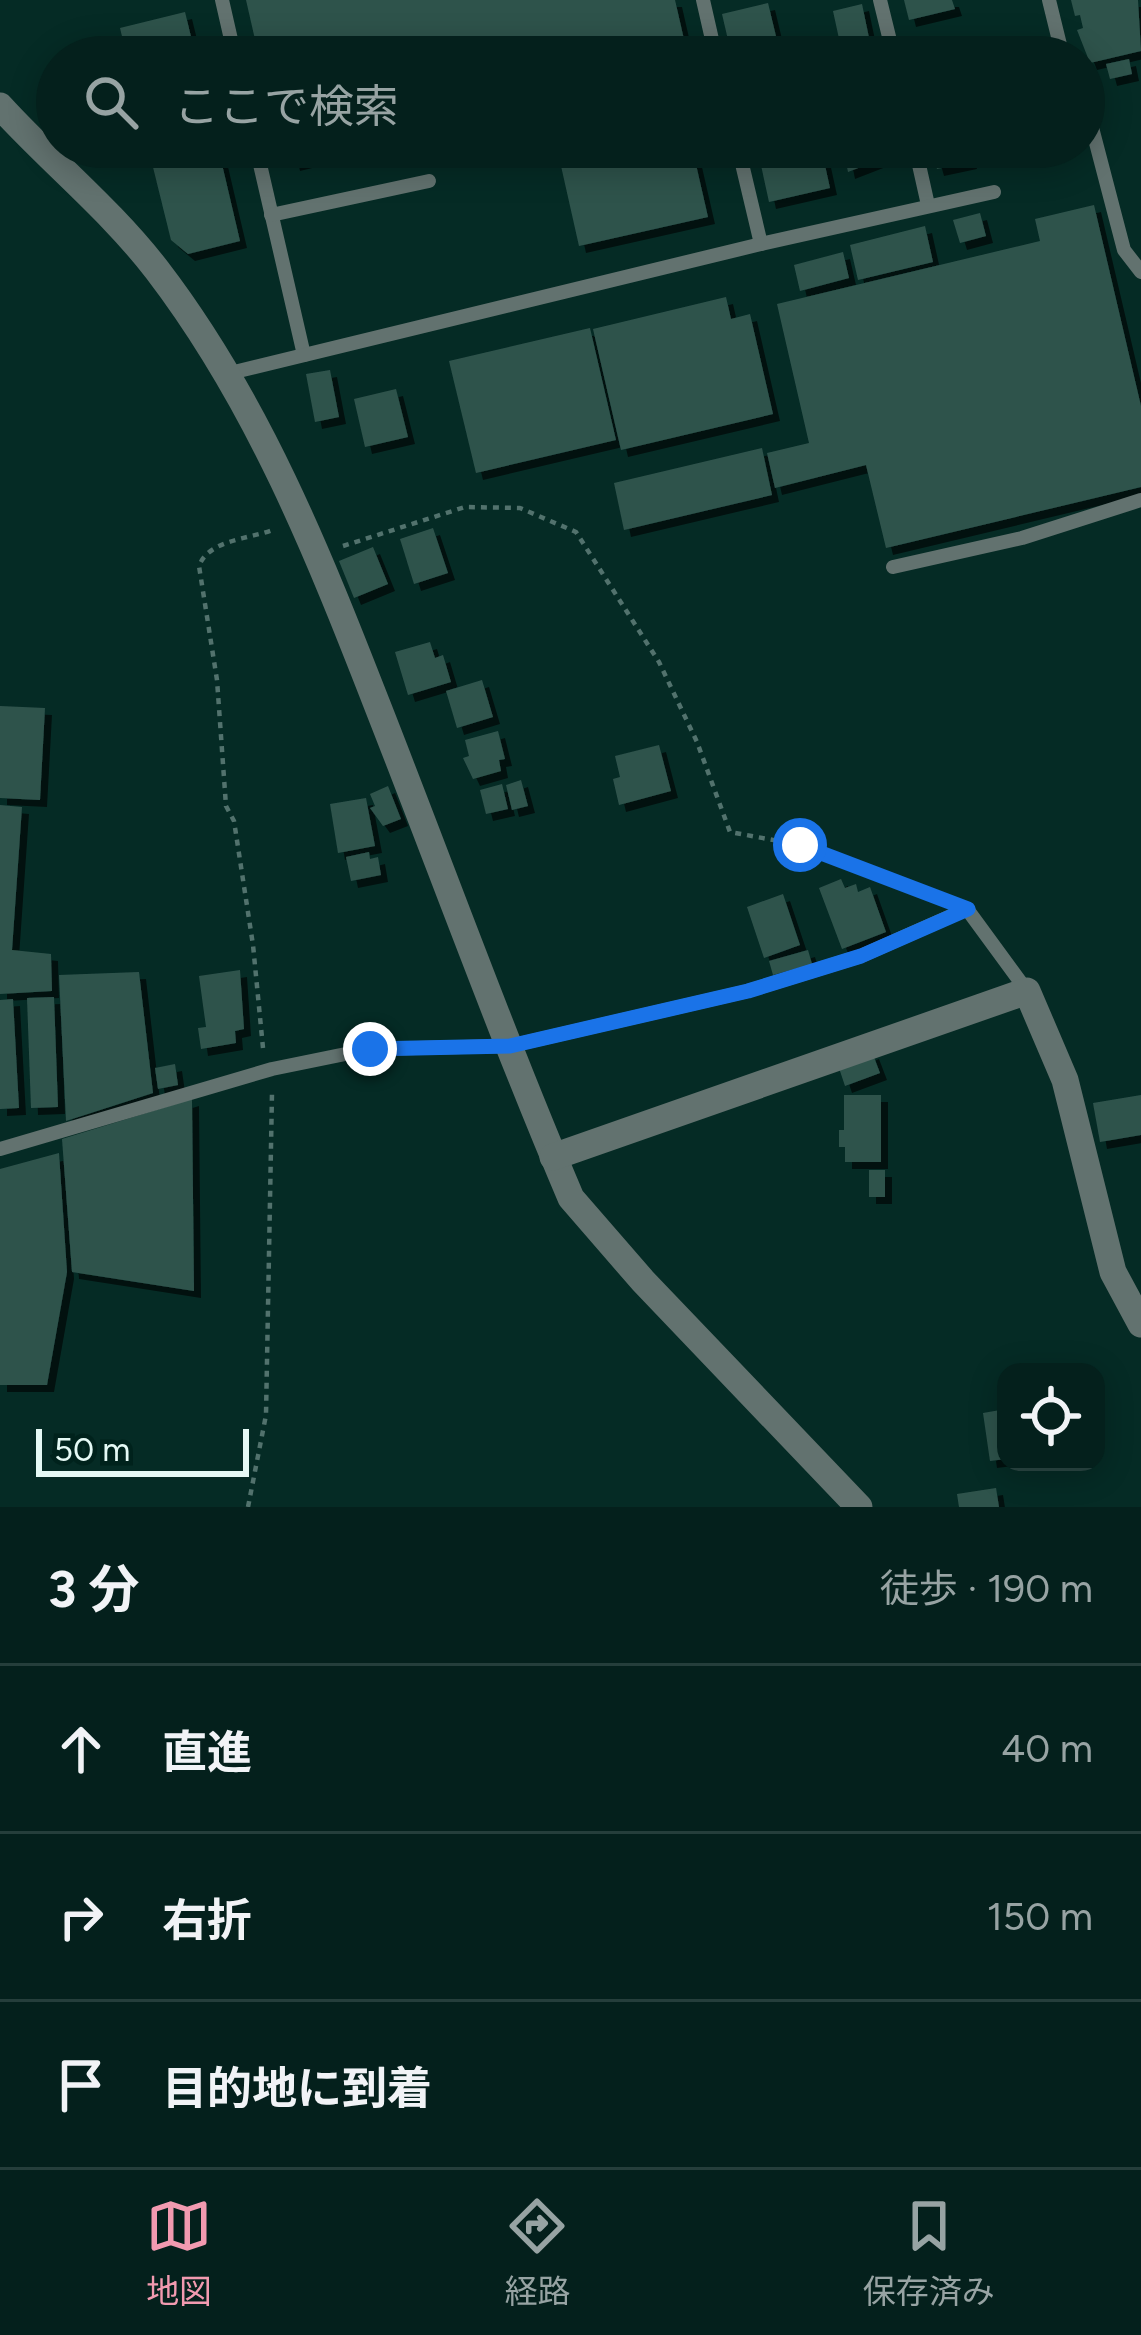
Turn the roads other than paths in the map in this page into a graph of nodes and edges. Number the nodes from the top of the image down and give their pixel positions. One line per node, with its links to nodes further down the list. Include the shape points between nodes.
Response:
1 (222, 0): 5 (lane)
2 (703, 0): 6 (lane)
3 (880, 0): 7 (lane)
4 (1048, 0): 8 (lane)
5 (230, 36)
6 (711, 36)
7 (889, 36)
8 (1058, 36)
9 (0, 106): 10 (street)
10 (36, 145)
11 (59, 168): 23 (street, via 158,271)
12 (261, 168): 19 (lane)
13 (743, 168): 20 (lane)
14 (920, 168): 18 (lane)
15 (1102, 168): 21 (lane, via 1124,250)
16 (429, 181): 19 (lane)
17 (994, 192): 18 (lane)
18 (928, 205): 20 (lane)
19 (272, 214): 22 (lane)
20 (761, 244): 22 (lane)
21 (1141, 272)
22 (304, 355): 23 (lane)
23 (226, 374): 27 (street, via 318,554)
24 (1141, 500): 25 (lane)
25 (893, 567)
26 (1027, 991): 27 (lane, via 968,909 861,956 748,991); 29 (street); 30 (street, via 1065,1080 1113,1272)
27 (510, 1046): 28 (lane, via 370,1049 268,1070); 29 (street)
28 (0, 1149)
29 (554, 1157): 31 (street, via 587,1221)
30 (1141, 1324)
31 (859, 1507)

